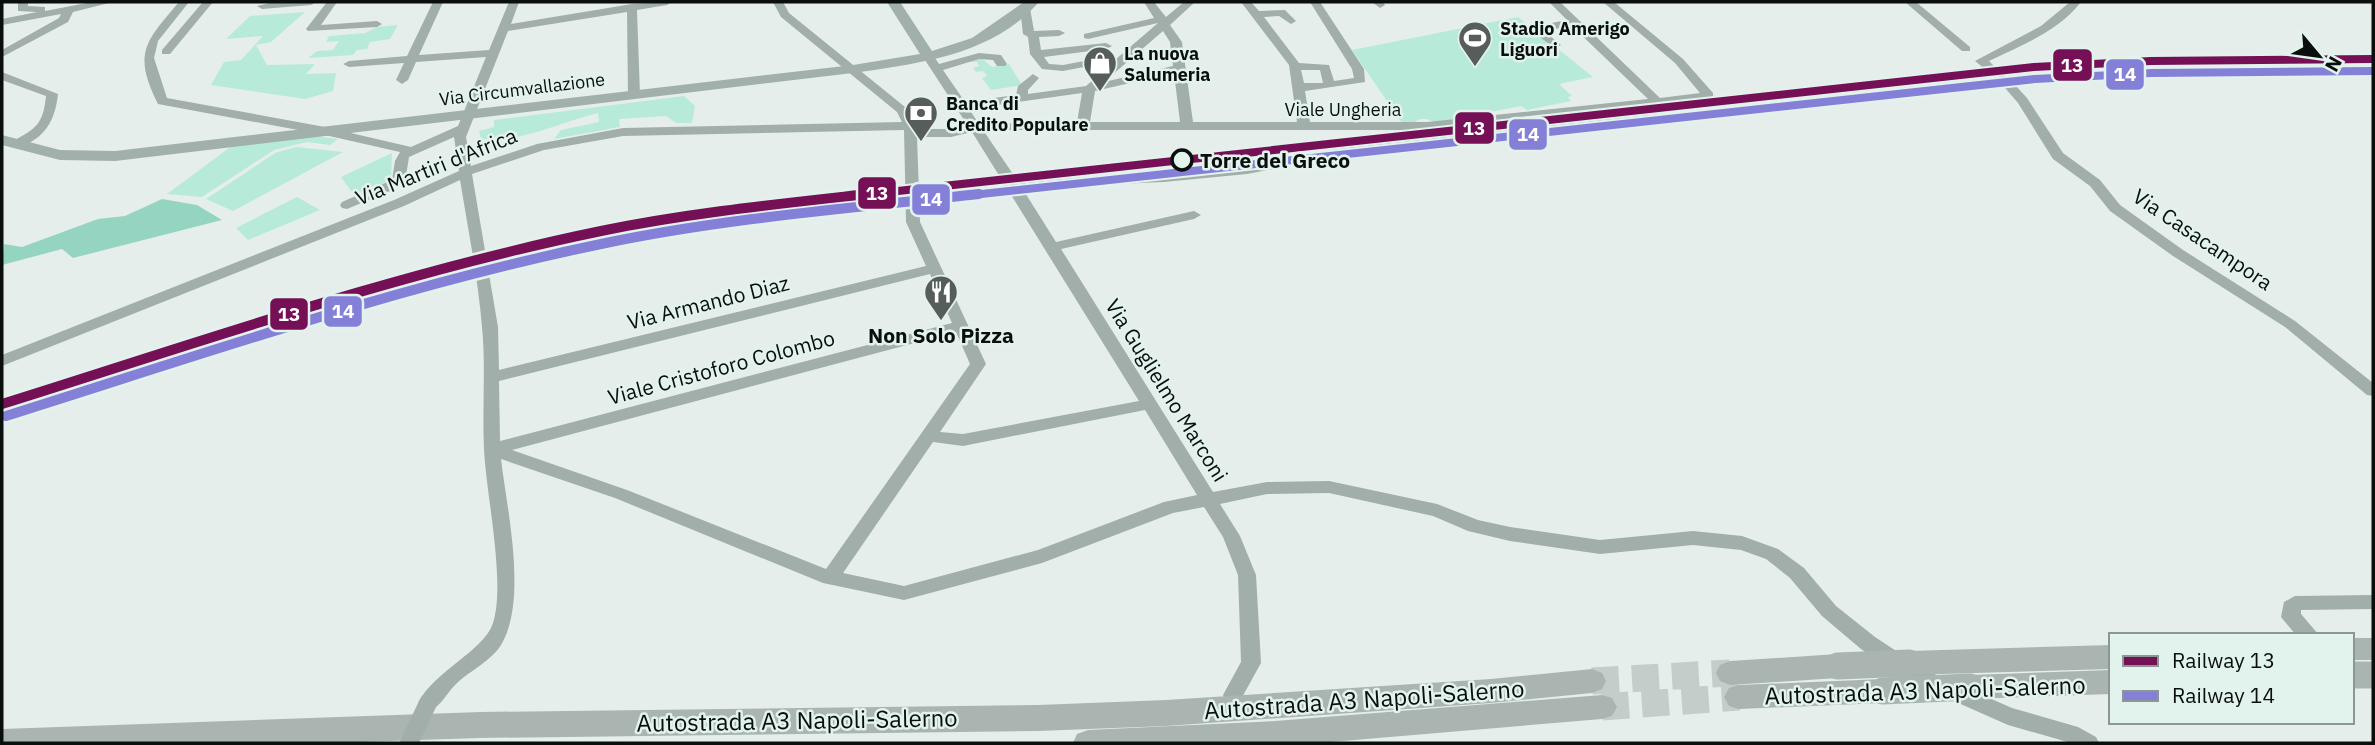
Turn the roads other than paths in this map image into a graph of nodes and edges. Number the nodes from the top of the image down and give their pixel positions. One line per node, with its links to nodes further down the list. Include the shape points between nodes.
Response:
1 (23, 2): 24 (street, via 25,10)
2 (108, 2): 24 (street)
3 (184, 2): 69 (street, via 153,40 148,58 162,101)
4 (208, 2): 40 (street)
5 (310, 2): 22 (street)
6 (332, 2): 32 (street, via 312,29)
7 (438, 2): 44 (street)
8 (517, 2): 33 (street)
9 (567, 2): 27 (street)
10 (667, 2): 26 (street)
11 (778, 2): 50 (street, via 785,15)
12 (894, 2): 45 (main road)
13 (1190, 2): 28 (street)
14 (1267, 2): 25 (street)
15 (1315, 2): 55 (street, via 1361,77 1357,82)
16 (1554, 2): 31 (street)
17 (1608, 2): 60 (street, Viale Ungheria, via 1679,61 1709,96)
18 (1910, 2): 39 (street)
19 (2076, 2): 81 (street, Via Casacampora, via 2035,33 1981,61 2023,101 2058,156 2095,183 2115,208 2290,324)
20 (1163, 4): 28 (street)
21 (1028, 5): 35 (street, via 1028,32); 45 (main road, Via Circumvallazione, via 993,32)
22 (262, 6)
23 (606, 6): 26 (street); 27 (street)
24 (57, 7): 30 (street); 42 (street, via 64,20)
25 (1250, 7): 29 (street, via 1281,12); 48 (street)
26 (632, 8): 58 (street)
27 (570, 17): 33 (street)
28 (1164, 21): 36 (street); 49 (street, via 1176,42); 51 (street)
29 (1291, 21)
30 (2, 22)
31 (1575, 22): 37 (street, via 1535,29); 60 (street)
32 (377, 24)
33 (504, 28): 41 (street)
34 (1059, 33): 35 (street)
35 (1032, 34): 43 (street)
36 (1088, 36)
37 (1555, 45)
38 (1106, 46): 43 (street)
39 (1966, 49)
40 (166, 52)
41 (494, 53): 44 (street); 63 (street)
42 (2, 54)
43 (1036, 54): 51 (street, via 1049,69 1084,64)
44 (412, 59): 46 (street); 54 (street)
45 (933, 63): 47 (street, via 986,55 997,57); 50 (main road, Via Circumvallazione); 61 (street, Via Guglielmo Marconi)
46 (349, 64)
47 (1001, 64)
48 (1295, 66): 55 (street, via 1325,66); 56 (street)
49 (1180, 68): 57 (street); 65 (street)
50 (853, 69): 58 (main road, Via Circumvallazione); 68 (street, via 901,110)
51 (1110, 70): 57 (street)
52 (2, 76): 70 (street, via 52,94 47,125)
53 (1033, 78): 59 (street, via 1022,89)
54 (402, 80)
55 (1329, 84): 56 (street)
56 (1298, 87): 66 (street)
57 (1089, 89): 59 (street); 64 (street)
58 (634, 95): 63 (main road, Via Circumvallazione)
59 (1022, 97): 61 (street)
60 (1658, 102): 66 (street, Viale Ungheria, via 1427,127)
61 (962, 106): 67 (street, Via Guglielmo Marconi)
62 (1665, 117): 73 (street, via 1386,144 1192,176)
63 (465, 121): 69 (main road, Via Circumvallazione); 71 (street); 72 (street, via 460,137)
64 (1083, 125): 65 (street, Viale Ungheria); 67 (street, Viale Ungheria)
65 (1186, 126): 66 (street, Viale Ungheria)
66 (1304, 126)
67 (975, 128): 68 (street, Via Martiri d'Africa); 73 (street, Via Guglielmo Marconi)
68 (910, 130): 72 (street, Via Martiri d'Africa, via 623,132 541,147); 77 (street, via 913,222)
69 (325, 131): 70 (main road, Via Circumvallazione, via 98,157 60,155); 71 (street)
70 (9, 142)
71 (412, 151): 74 (street, via 401,159 397,183)
72 (467, 172): 79 (street, Via Martiri d'Africa); 80 (street, via 490,327)
73 (1012, 184): 76 (street, Via Guglielmo Marconi)
74 (347, 205)
75 (1194, 215): 76 (street)
76 (1052, 247): 82 (street, Via Guglielmo Marconi)
77 (933, 269): 78 (street); 80 (street, Via Armando Diaz)
78 (960, 326): 83 (street, via 978,364); 84 (street, Viale Cristoforo Colombo)
79 (2, 361)
80 (492, 377): 84 (street)
81 (2373, 391)
82 (1150, 404): 83 (street, via 963,440); 85 (street, Via Guglielmo Marconi)
83 (929, 436): 86 (street)
84 (492, 449): 86 (street, via 621,494); 101 (street, bridge, via 506,584 503,622 493,642 428,703)
85 (1211, 499): 86 (street, via 1170,508 1042,556 929,588 904,593); 99 (street, Via Guglielmo Marconi, via 1247,575 1251,663); 103 (street, via 1267,488 1329,487 1437,510 1474,526 1510,534 1600,547 1693,538 1742,543 1789,566 1829,611 1918,676 2008,716 2071,733)
86 (830, 578)
87 (2373, 602): 88 (street, via 2295,603 2291,617)
88 (2307, 633)
89 (2354, 649): 90 (highway)
90 (2373, 649)
91 (2109, 657): 92 (highway, Autostrada A3 Napoli-Salerno)
92 (1909, 663): 94 (highway, Autostrada A3 Napoli-Salerno, bridge)
93 (2354, 663): 96 (street)
94 (1838, 666): 97 (highway, Autostrada A3 Napoli-Salerno, bridge, via 1734,685 1884,691)
95 (2354, 675): 96 (highway, bridge)
96 (2373, 675)
97 (2109, 682)
98 (1597, 694): 100 (highway, Autostrada A3 Napoli-Salerno, via 1038,718 494,724); 102 (highway, Autostrada A3 Napoli-Salerno, via 1275,734)
99 (1233, 695)
100 (2, 741)
101 (409, 743)
102 (1088, 743)
103 (2089, 743)

